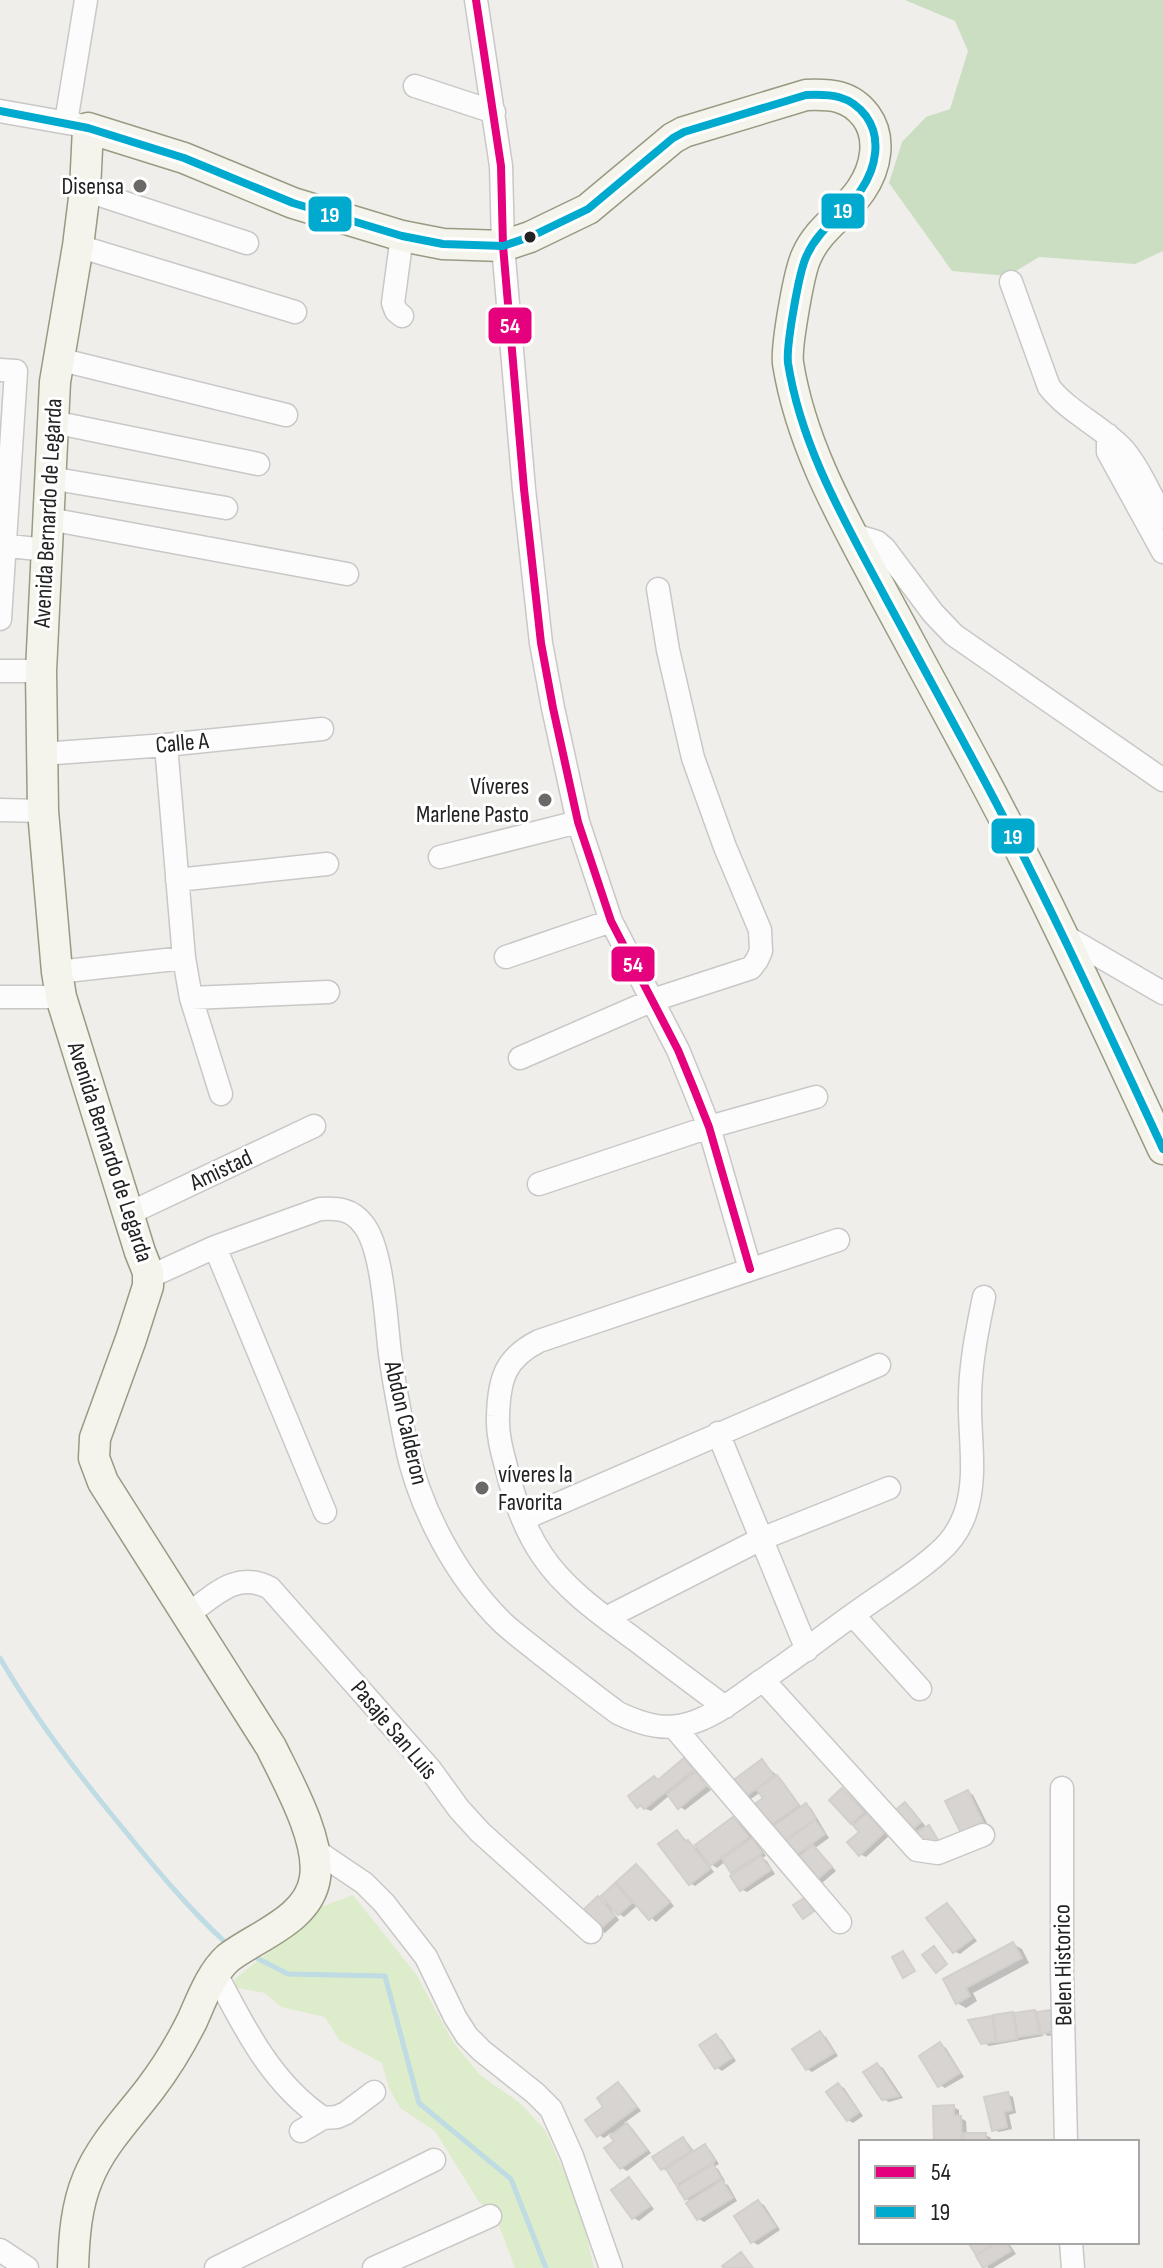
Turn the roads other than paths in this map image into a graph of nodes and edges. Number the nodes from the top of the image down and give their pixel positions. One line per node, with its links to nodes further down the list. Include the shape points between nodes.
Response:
1 (86, 0): 6 (street, Avenida Bernardo de Legarda)
2 (476, 0): 5 (street)
3 (415, 86): 5 (street)
4 (0, 111): 6 (street)
5 (494, 112): 11 (street)
6 (77, 125): 7 (street, Avenida Bernardo de Legarda); 8 (street, via 184,158 293,203)
7 (85, 190): 9 (street); 10 (street, Avenida Bernardo de Legarda)
8 (402, 236): 11 (street); 14 (street, via 393,303)
9 (247, 243)
10 (78, 246): 13 (street); 15 (street, Avenida Bernardo de Legarda)
11 (503, 246): 25 (street, via 588,209 684,132 806,95 843,97 858,106 872,125 877,147 873,166 861,190 818,235 805,257 787,360 808,442); 40 (street, via 541,643)
12 (1011, 282): 19 (street, via 1049,387)
13 (295, 312)
14 (402, 316)
15 (58, 359): 17 (street); 18 (street, Avenida Bernardo de Legarda)
16 (8, 370): 26 (street)
17 (286, 415)
18 (53, 422): 20 (street); 21 (street, Avenida Bernardo de Legarda)
19 (1108, 435): 23 (street, via 1125,451); 28 (street, via 1108,452)
20 (258, 464)
21 (50, 478): 22 (street); 24 (street, Avenida Bernardo de Legarda)
22 (226, 508)
23 (1163, 517)
24 (49, 519): 27 (street, Avenida Bernardo de Legarda); 29 (street)
25 (851, 534): 37 (street, via 885,549 954,635); 45 (street)
26 (3, 545): 27 (street); 31 (street)
27 (46, 550): 33 (street, Avenida Bernardo de Legarda)
28 (1163, 552)
29 (347, 574)
30 (658, 589): 53 (street, via 693,758 762,942 751,968)
31 (0, 619)
32 (0, 671): 33 (street)
33 (41, 671): 36 (street, Avenida Bernardo de Legarda)
34 (322, 729): 35 (street, Calle A)
35 (166, 745): 36 (street, Calle A); 43 (street)
36 (42, 754): 39 (street, Avenida Bernardo de Legarda)
37 (1163, 780)
38 (0, 810): 39 (street)
39 (43, 811): 48 (street, Avenida Bernardo de Legarda)
40 (578, 822): 41 (street); 44 (street)
41 (440, 857)
42 (327, 864): 43 (street)
43 (177, 880): 47 (street)
44 (611, 921): 46 (street); 53 (street)
45 (1063, 935): 50 (street); 59 (street)
46 (506, 957)
47 (184, 958): 48 (street); 52 (street)
48 (59, 984): 51 (street); 61 (street, Avenida Bernardo de Legarda)
49 (328, 992): 52 (street)
50 (1163, 993)
51 (0, 997)
52 (191, 998): 55 (street)
53 (653, 1000): 54 (street); 58 (street)
54 (520, 1058)
55 (221, 1094)
56 (816, 1097): 58 (street)
57 (314, 1126): 61 (street, Amistad)
58 (709, 1127): 60 (street); 64 (street)
59 (1163, 1149)
60 (539, 1184)
61 (128, 1214): 65 (street, Avenida Bernardo de Legarda)
62 (838, 1240): 64 (street)
63 (215, 1247): 65 (street, Abdon Calderon); 70 (street); 80 (street, Abdon Calderon, via 320,1209 353,1213 366,1226 380,1275 406,1447 426,1507 453,1561 505,1625 582,1686 640,1723)
64 (750, 1269): 71 (street, via 523,1349 503,1377 498,1421)
65 (149, 1277): 73 (street, Avenida Bernardo de Legarda, via 95,1438 94,1458 103,1482)
66 (984, 1297): 74 (street, Abdon Calderon, via 973,1355 972,1480 966,1512 938,1553)
67 (879, 1365): 68 (street)
68 (718, 1433): 71 (street); 72 (street)
69 (889, 1488): 72 (street)
70 (325, 1512)
71 (523, 1519): 75 (street, via 541,1555)
72 (761, 1539): 75 (street); 76 (street)
73 (187, 1615): 83 (street, Avenida Bernardo de Legarda, via 271,1747); 85 (street, Pasaje San Luis, via 230,1584 258,1582 270,1588 480,1832)
74 (853, 1615): 76 (street, Abdon Calderon); 78 (street)
75 (606, 1618): 79 (street)
76 (807, 1650): 77 (street, Abdon Calderon)
77 (763, 1680): 79 (street, Abdon Calderon); 82 (street, via 917,1850 938,1853)
78 (920, 1689)
79 (725, 1707): 80 (street, Abdon Calderon)
80 (674, 1727): 84 (street)
81 (1062, 1788): 90 (street, Belen Historico)
82 (983, 1835)
83 (315, 1850): 86 (street, Avenida Bernardo de Legarda, via 311,1894 276,1929); 99 (street, via 357,1877 384,1903 426,1957 467,2036 551,2109)
84 (840, 1922)
85 (591, 1932)
86 (221, 1966): 88 (street, via 261,2056); 96 (street, via 170,2059 87,2179)
87 (374, 2092): 88 (street, via 346,2113)
88 (323, 2118): 89 (street)
89 (301, 2131)
90 (1066, 2140)
91 (434, 2160): 97 (street)
92 (490, 2216): 98 (street)
93 (1071, 2244): 100 (street)
94 (0, 2250): 95 (street)
95 (27, 2268)
96 (73, 2268)
97 (216, 2268)
98 (374, 2268)
99 (611, 2268)
100 (1073, 2268)

